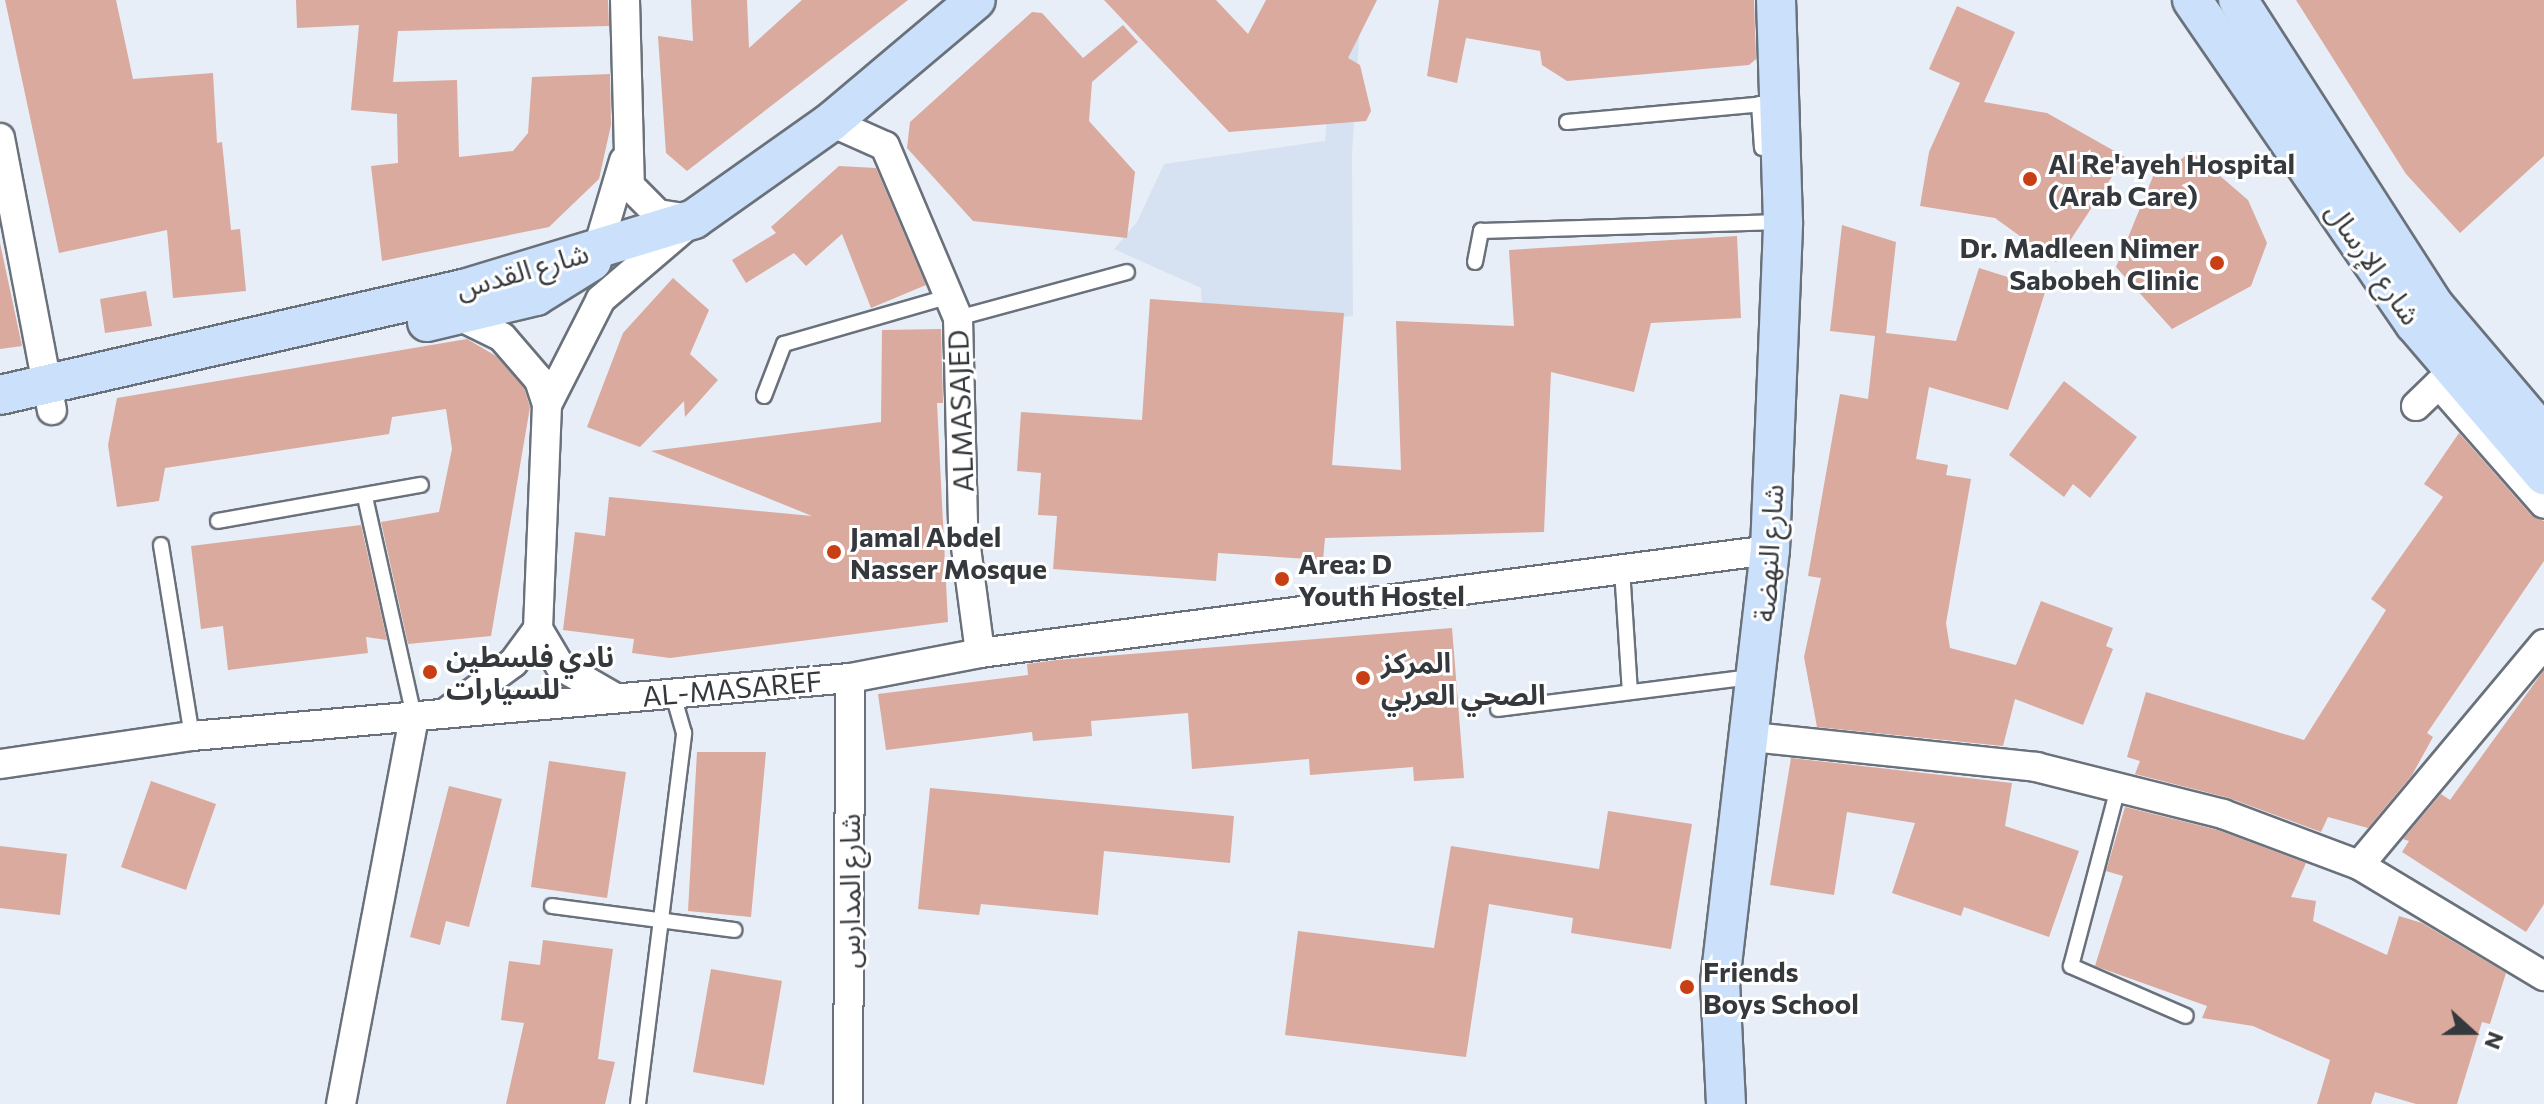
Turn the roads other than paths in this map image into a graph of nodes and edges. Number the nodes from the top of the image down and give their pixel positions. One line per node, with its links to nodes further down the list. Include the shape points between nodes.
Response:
1 (625, 0): 10 (street)
2 (976, 0): 7 (main road, شارع القدس)
3 (1776, 0): 6 (main road, شارع النهضة)
4 (2192, 0): 25 (main road, شارع الإرسال, via 2415,324)
5 (2238, 0): 24 (main road, شارع الإرسال, via 2433,304)
6 (1769, 103): 8 (lane); 12 (main road, شارع النهضة)
7 (831, 122): 11 (main road, شارع القدس); 16 (street, ALMASAJED, via 885,146)
8 (1567, 122)
9 (0, 138): 20 (street)
10 (627, 148): 11 (street, via 630,186 639,200 658,214); 13 (street)
11 (694, 219): 13 (main road, شارع القدس); 21 (street, via 601,299)
12 (1775, 222): 14 (lane, via 1481,231); 31 (main road, شارع النهضة)
13 (598, 248): 17 (main road, via 565,283); 20 (main road, شارع القدس, via 464,289)
14 (1475, 262)
15 (1127, 272): 16 (lane)
16 (953, 308): 19 (lane, via 784,344); 35 (street, ALMASAJED, via 963,525)
17 (457, 315): 20 (main road); 21 (street, via 511,345 539,380)
18 (0, 395): 20 (main road, شارع القدس)
19 (764, 396)
20 (50, 397): 23 (main road)
21 (547, 405): 33 (street)
22 (2416, 406): 28 (street, via 2439,384)
23 (0, 421)
24 (2544, 435)
25 (2544, 475)
26 (421, 485): 27 (lane)
27 (365, 497): 29 (lane); 43 (lane)
28 (2544, 504)
29 (218, 521)
30 (161, 545): 44 (lane)
31 (1770, 550): 32 (street, AL-MASAREF); 36 (main road, شارع النهضة)
32 (1622, 569): 35 (street, AL-MASAREF); 38 (lane)
33 (538, 629): 39 (street, AL-MASAREF, via 560,666); 42 (street, via 513,663)
34 (2544, 644): 48 (street)
35 (980, 653): 37 (street, AL-MASAREF)
36 (1759, 676): 38 (lane); 45 (main road, شارع النهضة)
37 (850, 678): 40 (street, AL-MASAREF); 56 (street, شارع المدارس)
38 (1630, 692): 41 (lane)
39 (614, 697): 40 (street, AL-MASAREF); 42 (street, AL-MASAREF)
40 (674, 697): 50 (lane, via 684,733)
41 (1498, 709)
42 (444, 715): 43 (street, AL-MASAREF)
43 (414, 717): 44 (street, AL-MASAREF); 54 (street)
44 (192, 736): 46 (street, AL-MASAREF)
45 (1752, 737): 47 (street, via 2036,767); 57 (main road, شارع النهضة, via 1720,982)
46 (0, 764)
47 (2118, 788): 48 (street, via 2223,814); 53 (lane, via 2071,966)
48 (2359, 865): 52 (street)
49 (552, 906): 50 (lane)
50 (661, 921): 51 (lane); 55 (lane)
51 (734, 930)
52 (2544, 976)
53 (2186, 1016)
54 (341, 1104)
55 (638, 1104)
56 (848, 1104)
57 (1726, 1104)

